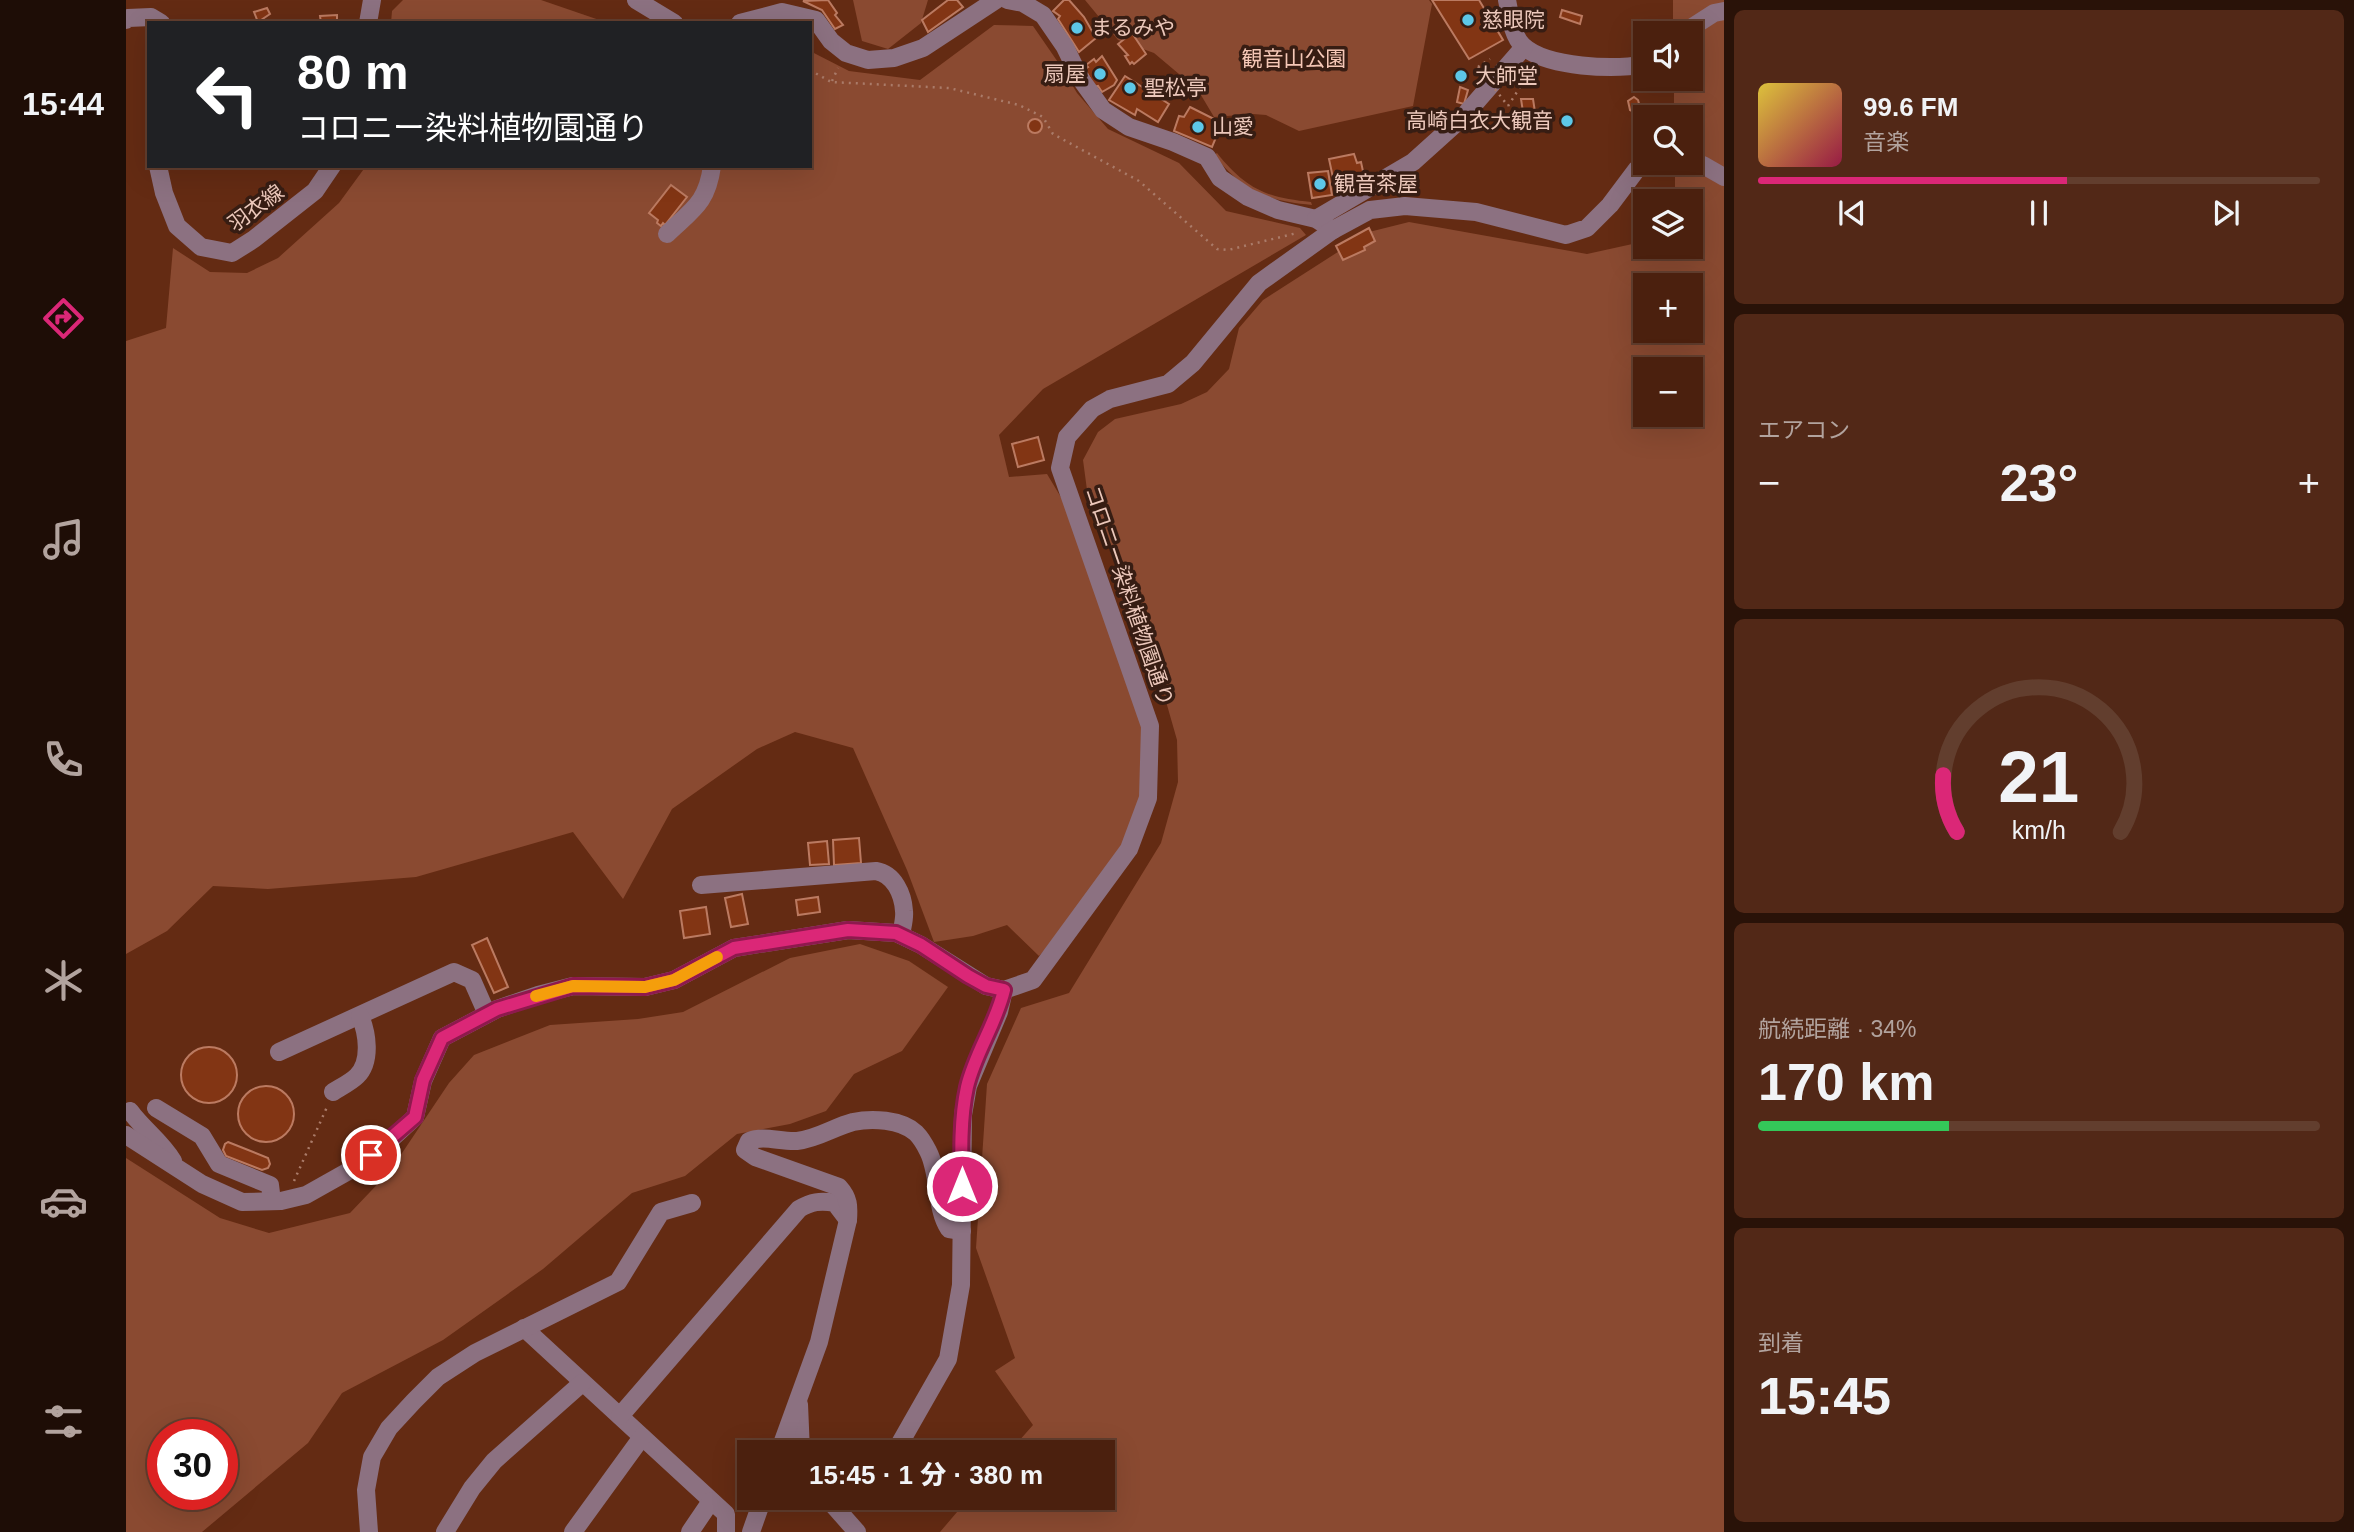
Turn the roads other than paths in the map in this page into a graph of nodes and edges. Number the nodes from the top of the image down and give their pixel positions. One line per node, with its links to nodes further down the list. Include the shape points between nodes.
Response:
1 (372, 0): 9 (street)
2 (636, 0): 10 (street)
3 (996, 0): 11 (street, via 923,48 894,58 868,60 846,53 816,20 782,12)
4 (1007, 0): 21 (street, via 1043,15 1103,110 1129,127 1208,157 1220,178 1248,197)
5 (1507, 0): 13 (street, via 1517,38)
6 (1724, 11): 12 (street)
7 (127, 18): 8 (street)
8 (158, 21)
9 (368, 21)
10 (671, 21)
11 (748, 21)
12 (1702, 21)
13 (1524, 47): 14 (street, via 1581,66); 21 (street, via 1463,117 1413,162)
14 (1633, 67)
15 (1703, 164): 20 (street)
16 (159, 168): 17 (street, 羽衣線, via 177,226 201,247 232,253 315,191)
17 (331, 168)
18 (712, 168): 23 (street, via 703,199)
19 (1633, 175): 22 (street, コロニー染料植物園通り, via 1587,228 1566,235 1476,212 1405,206 1370,210)
20 (1724, 177)
21 (1310, 225): 22 (street)
22 (1333, 230): 26 (street, コロニー染料植物園通り, via 1259,283 1192,363 1168,384 1110,399 1092,409 1067,437 1060,468 1150,726 1148,798 1129,849 1033,981)
23 (667, 234)
24 (701, 885): 25 (street, via 886,873 895,881 904,911)
25 (901, 935): 26 (street, via 986,986); 27 (street, via 848,930 734,948 674,980 645,987 573,986)
26 (1004, 990): 38 (street, via 968,1086 961,1163)
27 (488, 1014): 28 (street, via 472,980 454,972); 35 (street, via 442,1038 423,1080 415,1117 388,1142 306,1195)
28 (360, 1016): 29 (street); 30 (street, via 368,1048 360,1074)
29 (279, 1052)
30 (333, 1092)
31 (156, 1108): 35 (street, via 202,1136 219,1164 270,1185)
32 (130, 1111): 34 (street, via 168,1151)
33 (126, 1135): 34 (street)
34 (179, 1170): 35 (street, via 242,1202)
35 (279, 1201)
36 (692, 1203): 39 (street, via 661,1212 618,1282)
37 (848, 1220): 38 (street, via 849,1205 839,1187 755,1157 745,1150 749,1141 798,1141 852,1122 895,1123 915,1132 929,1152 945,1223 949,1229); 41 (street, via 819,1342); 42 (street, via 835,1203 810,1202 799,1209)
38 (962, 1231): 46 (street, via 961,1285 948,1359)
39 (524, 1328): 40 (street); 50 (street, via 438,1377 389,1428 372,1457 366,1490)
40 (582, 1383): 42 (street); 51 (street, via 494,1461)
41 (799, 1397): 44 (street); 45 (street)
42 (620, 1416): 43 (street)
43 (642, 1437): 47 (street); 52 (street)
44 (783, 1440)
45 (801, 1440)
46 (902, 1440)
47 (712, 1501): 53 (street); 54 (street, via 726,1514)
48 (759, 1510): 55 (street)
49 (843, 1510): 56 (street)
50 (369, 1532)
51 (445, 1532)
52 (573, 1532)
53 (690, 1532)
54 (726, 1532)
55 (751, 1532)
56 (857, 1532)

